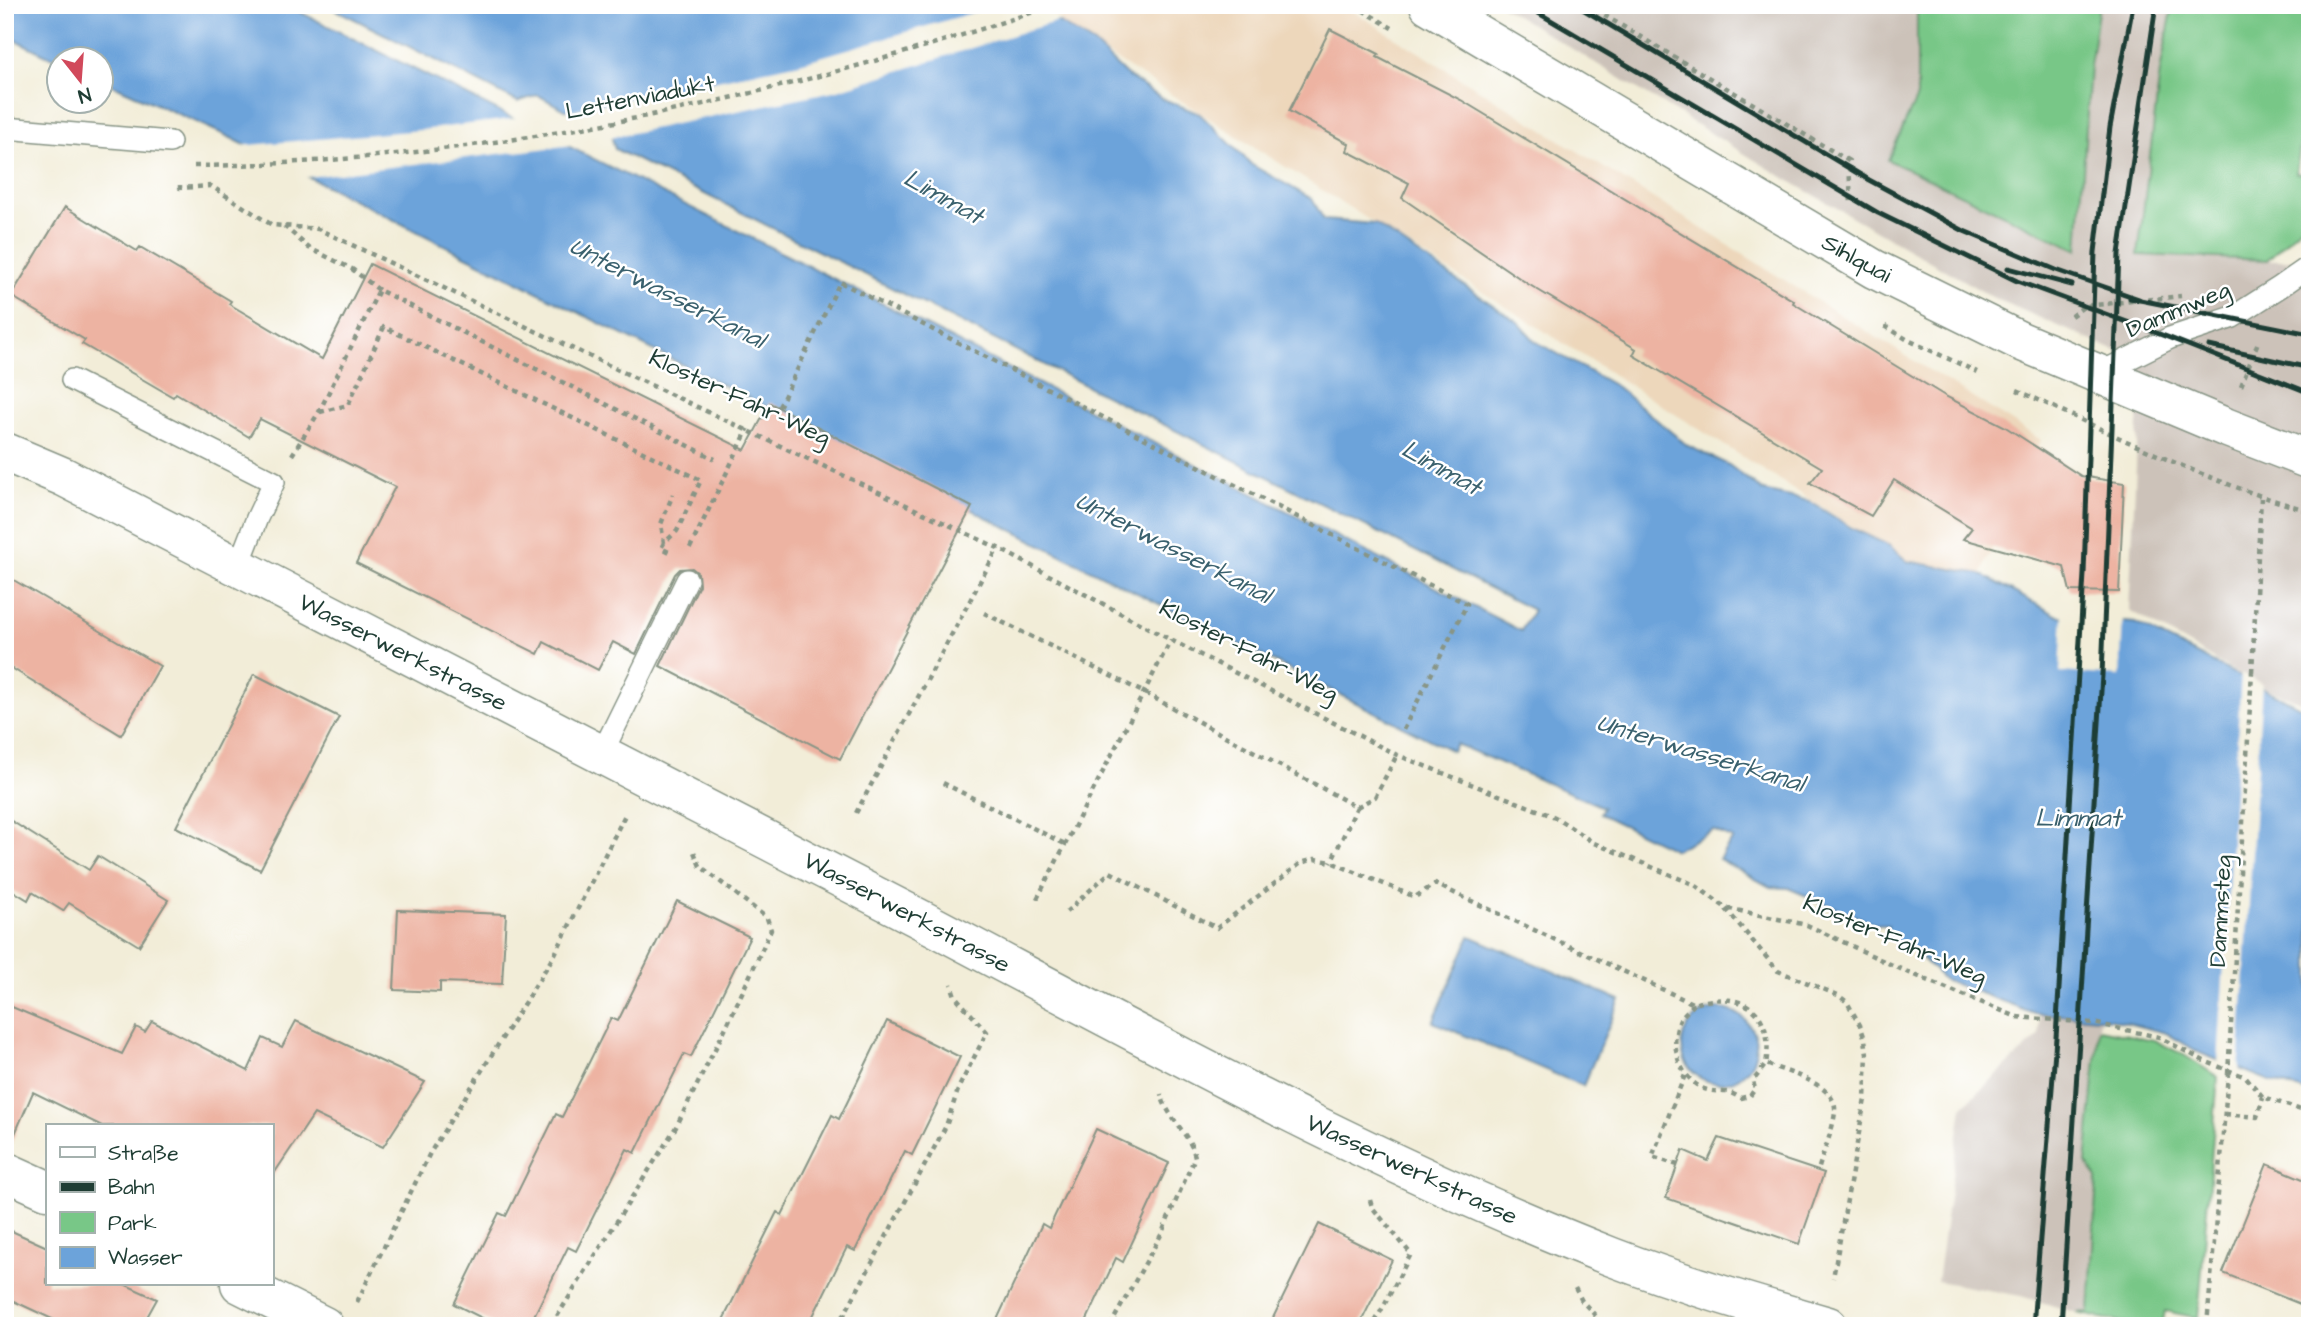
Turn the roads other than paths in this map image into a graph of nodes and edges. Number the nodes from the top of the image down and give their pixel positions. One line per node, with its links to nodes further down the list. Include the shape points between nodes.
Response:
1 (1429, 5): 5 (street, Sihlquai, via 1874,269 2020,341)
2 (5, 128): 3 (lane)
3 (170, 142)
4 (2310, 265): 5 (lane, Dammweg, via 2233,317 2170,338)
5 (2100, 373): 8 (street, Sihlquai)
6 (72, 380): 9 (lane, via 275,482)
7 (5, 452): 9 (street, Wasserwerkstrasse, via 64,477)
8 (2310, 460)
9 (238, 567): 11 (street, Wasserwerkstrasse)
10 (687, 580): 11 (lane)
11 (602, 753): 16 (street, Wasserwerkstrasse, via 1259,1096 1443,1186 1618,1259)
12 (5, 1171): 13 (street)
13 (46, 1191)
14 (246, 1286): 15 (street)
15 (340, 1316)
16 (1828, 1326)

